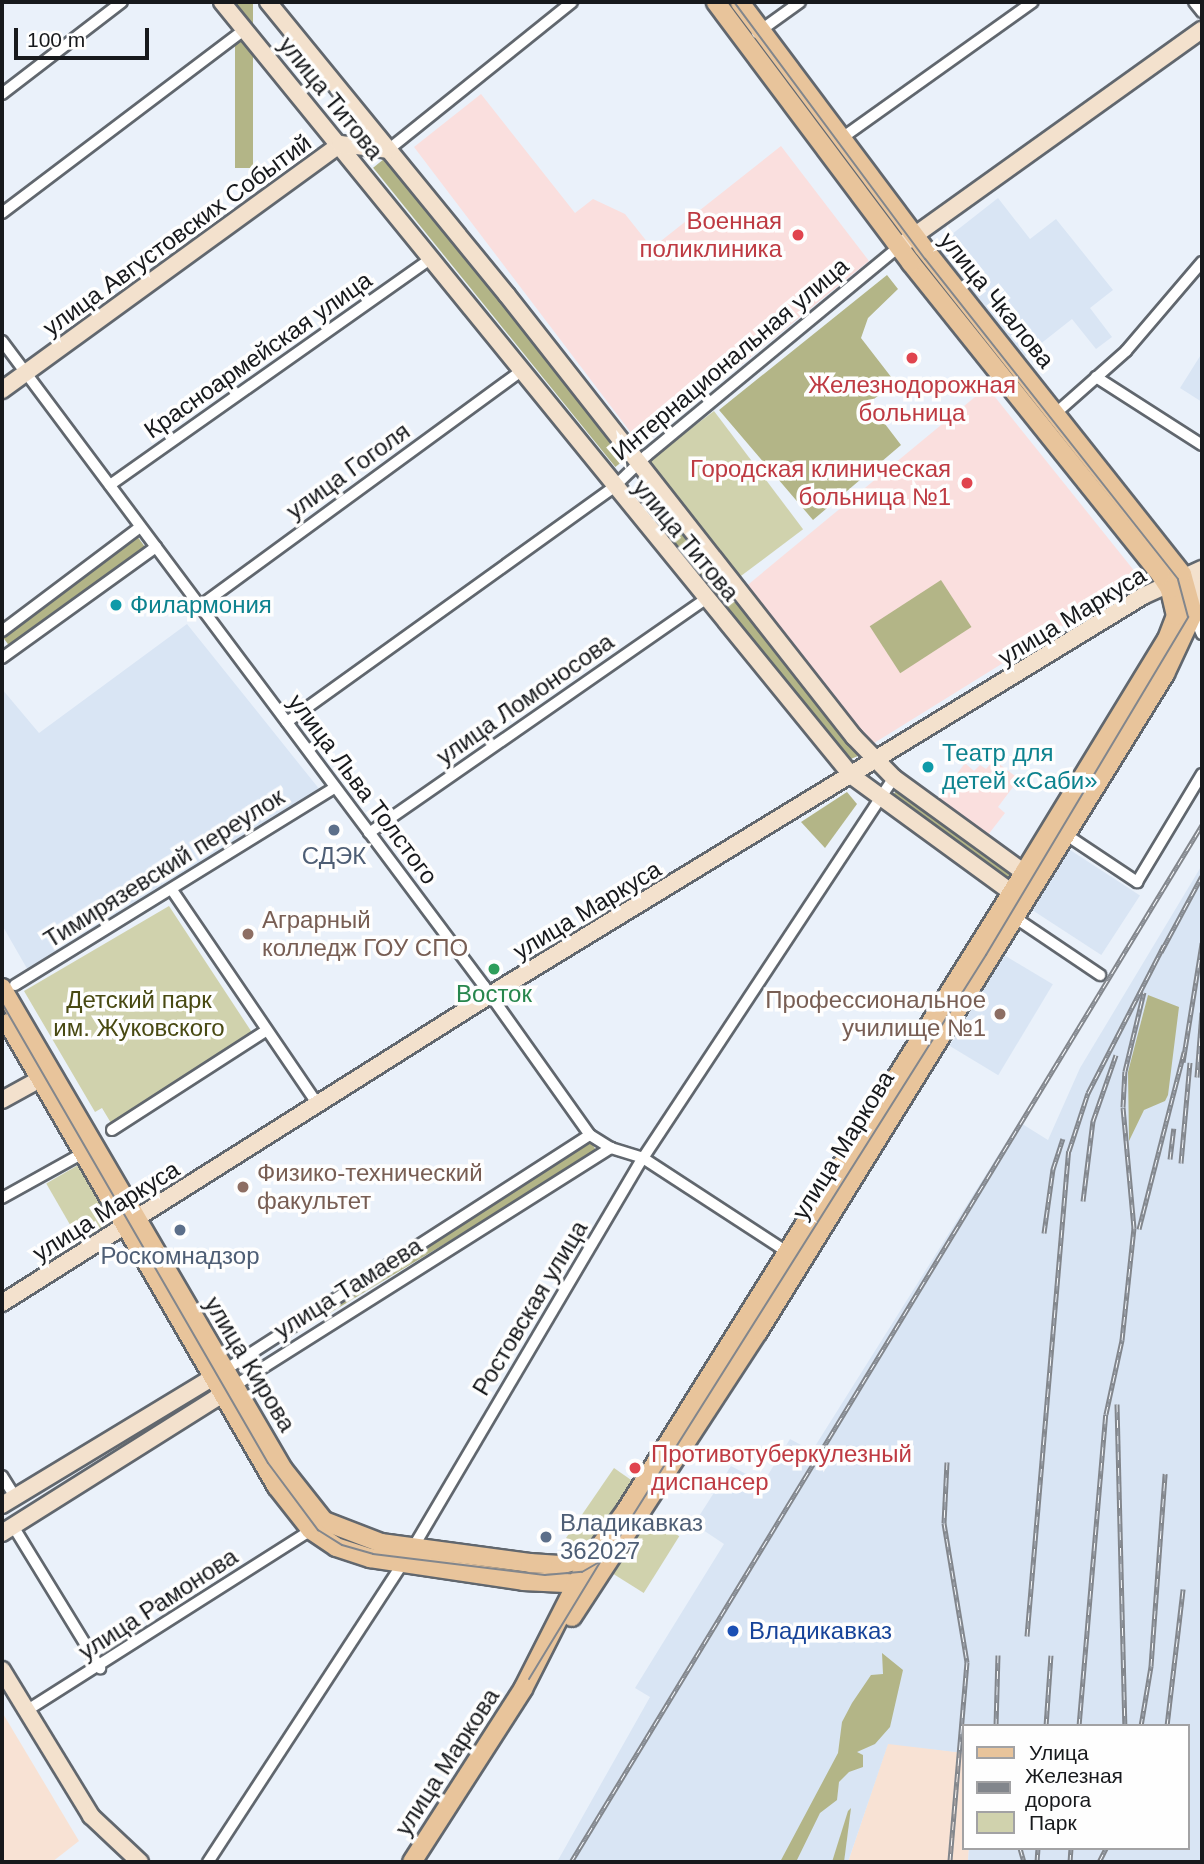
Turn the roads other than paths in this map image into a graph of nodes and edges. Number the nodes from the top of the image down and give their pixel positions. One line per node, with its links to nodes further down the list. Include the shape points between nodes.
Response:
1 (122, 2): 15 (street)
2 (222, 2): 11 (street, улица Титова)
3 (268, 2): 18 (street, улица Титова)
4 (572, 2): 18 (street)
5 (716, 2): 14 (main road, улица Чкалова)
6 (740, 2): 12 (main road, улица Чкалова)
7 (800, 2): 12 (street)
8 (1033, 2): 16 (street)
9 (1194, 2): 10 (street)
10 (1202, 12)
11 (245, 29): 17 (street, улица Титова); 19 (street)
12 (761, 30): 14 (street); 16 (main road, улица Чкалова)
13 (1202, 30): 20 (street, Интернациональная улица)
14 (746, 42): 21 (main road, улица Чкалова)
15 (2, 94)
16 (842, 138): 20 (main road, улица Чкалова)
17 (340, 144): 18 (street, улица Августовских Событий); 22 (street, улица Титова); 26 (street, улица Августовских Событий)
18 (388, 150): 31 (street, улица Титова)
19 (2, 213)
20 (915, 236): 21 (street, Интернациональная улица); 29 (main road, улица Чкалова)
21 (899, 247): 31 (street, Интернациональная улица); 37 (main road, улица Чкалова)
22 (430, 259): 25 (street, улица Титова); 32 (street, Красноармейская улица)
23 (1202, 262): 27 (street, via 1126,351)
24 (2, 341): 26 (street, улица Льва Толстого)
25 (521, 371): 33 (street, улица Титова); 39 (street, улица Гоголя)
26 (26, 374): 28 (street, улица Августовских Событий); 32 (street, улица Льва Толстого)
27 (1096, 377): 29 (street); 30 (street)
28 (2, 390)
29 (1056, 412): 37 (main road, улица Чкалова)
30 (1202, 445)
31 (639, 463): 33 (street, Интернациональная улица); 45 (street, улица Титова)
32 (110, 485): 34 (street, улица Льва Толстого)
33 (614, 487): 38 (street, улица Титова); 44 (street, Интернациональная улица)
34 (140, 527): 35 (street, улица Льва Толстого); 41 (street)
35 (156, 547): 39 (street, улица Льва Толстого); 43 (street)
36 (1202, 569): 37 (street, улица Маркуса)
37 (1185, 581): 40 (main road, улица Чкалова); 45 (street, улица Маркуса, via 1143,596); 53 (main road, улица Маркова, via 1167,639)
38 (706, 599): 47 (street, улица Титова); 51 (street, улица Ломоносова)
39 (201, 606): 44 (street, улица Льва Толстого)
40 (1193, 614): 42 (street, улица Чкалова); 52 (main road, улица Маркова, via 1165,674)
41 (3, 627)
42 (1202, 634)
43 (2, 658)
44 (287, 722): 49 (street, улица Льва Толстого)
45 (876, 763): 47 (street, улица Маркуса); 48 (street, улица Титова)
46 (1202, 774): 52 (street, via 1136,882)
47 (852, 776): 50 (street, улица Титова); 59 (street, улица Маркуса)
48 (894, 778): 50 (street, Ростовская улица); 53 (street, улица Титова)
49 (335, 787): 51 (street, улица Льва Толстого); 54 (street, Тимирязевский переулок)
50 (878, 799): 55 (street, улица Титова); 69 (street, Ростовская улица)
51 (369, 833): 59 (street, улица Льва Толстого)
52 (1065, 834): 53 (main road, улица Маркова)
53 (1030, 877): 55 (main road, улица Маркова)
54 (172, 890): 58 (street, Тимирязевский переулок); 61 (street)
55 (1017, 897): 56 (main road, улица Маркова); 72 (main road, улица Маркова)
56 (1014, 917): 57 (street); 73 (main road, улица Маркова)
57 (1100, 975)
58 (8, 986): 62 (main road, улица Кирова)
59 (491, 995): 64 (street, улица Маркуса); 66 (street, улица Льва Толстого)
60 (2, 1011): 62 (main road, улица Кирова)
61 (267, 1030): 64 (street); 65 (street)
62 (45, 1076): 63 (street); 68 (main road, улица Кирова); 71 (main road, улица Кирова)
63 (2, 1100)
64 (318, 1105): 71 (street, улица Маркуса)
65 (112, 1130)
66 (590, 1135): 67 (street, улица Льва Толстого); 75 (street, улица Тамаева)
67 (611, 1149): 69 (street, улица Льва Толстого); 76 (street, улица Тамаева)
68 (82, 1153): 70 (street); 71 (main road, улица Кирова)
69 (643, 1158): 72 (street, улица Льва Толстого); 81 (street, Ростовская улица)
70 (2, 1198)
71 (130, 1222): 74 (street, улица Маркуса); 75 (main road, улица Кирова)
72 (784, 1251): 73 (street, улица Льва Толстого); 82 (main road, улица Маркова, via 625,1512)
73 (800, 1261): 84 (main road, улица Маркова, via 695,1433)
74 (2, 1303)
75 (219, 1374): 76 (main road, улица Кирова); 78 (street, улица Тамаева)
76 (229, 1390): 79 (street, улица Тамаева); 80 (main road, улица Кирова, via 277,1486); 81 (main road, улица Кирова, via 324,1521 360,1538)
77 (2, 1476): 78 (street)
78 (8, 1501)
79 (7, 1530): 88 (street)
80 (311, 1530): 83 (main road, улица Кирова, via 351,1554); 88 (street, улица Рамонова)
81 (412, 1547): 82 (main road, улица Кирова, via 545,1564 574,1563); 83 (street, Ростовская улица)
82 (592, 1556): 86 (main road, улица Маркова)
83 (399, 1563): 85 (main road, улица Кирова); 93 (street, Ростовская улица)
84 (596, 1581): 86 (main road, улица Кирова); 90 (main road, улица Маркова)
85 (547, 1583): 86 (main road, улица Кирова); 87 (main road, via 565,1601)
86 (577, 1585): 87 (main road, улица Маркова)
87 (563, 1615): 90 (main road, улица Маркова)
88 (100, 1668): 91 (street, улица Рамонова)
89 (4, 1681): 91 (street)
90 (523, 1689): 94 (main road, улица Маркова)
91 (26, 1712): 92 (street, via 91,1816)
92 (140, 1862)
93 (208, 1862)
94 (412, 1862)

